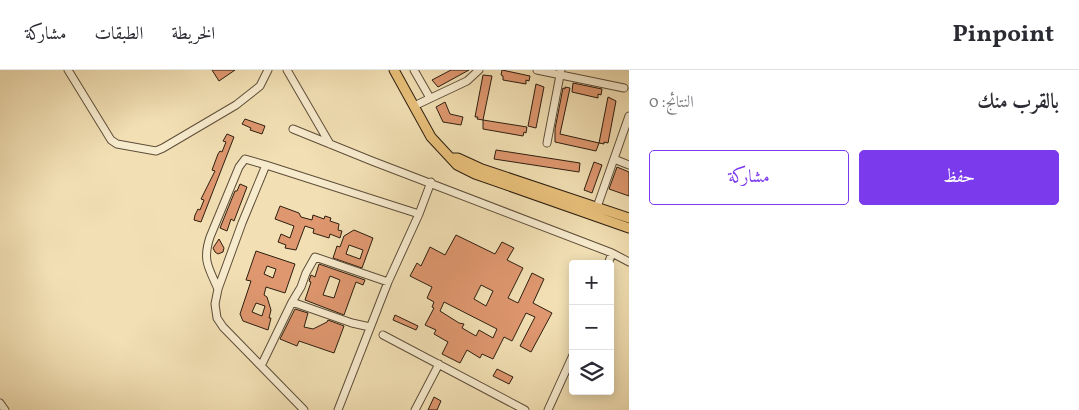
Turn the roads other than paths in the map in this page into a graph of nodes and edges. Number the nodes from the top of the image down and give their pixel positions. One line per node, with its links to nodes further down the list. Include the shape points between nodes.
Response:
1 (68, 70): 2 (street, via 111,140 156,151 236,104 260,86)
2 (268, 70)
3 (287, 70): 15 (street)
4 (394, 70): 11 (main road)
5 (414, 70): 10 (street)
6 (480, 70): 10 (street, via 467,81)
7 (537, 70): 8 (street)
8 (561, 73): 9 (street); 14 (street)
9 (624, 88)
10 (430, 98): 11 (street)
11 (414, 106): 16 (main road, via 431,137)
12 (629, 116): 17 (street)
13 (293, 129): 15 (street)
14 (547, 143)
15 (330, 144): 20 (street)
16 (452, 158): 21 (main road); 24 (main road, via 457,165 475,174)
17 (614, 159): 19 (street); 21 (street)
18 (266, 165): 22 (street); 29 (street); 29 (street, via 245,159 210,238 206,260)
19 (629, 165)
20 (430, 182): 22 (street); 25 (street)
21 (597, 207): 23 (main road)
22 (419, 214): 28 (street)
23 (629, 218)
24 (629, 228)
25 (612, 253): 26 (street); 27 (street)
26 (609, 260)
27 (629, 262)
28 (388, 282): 30 (street, via 315,257); 31 (street)
29 (218, 289): 35 (street, via 215,304 219,322)
30 (292, 302): 31 (street); 35 (street)
31 (370, 327): 39 (street)
32 (384, 335): 33 (street)
33 (439, 364): 40 (street); 41 (street)
34 (569, 364): 42 (street)
35 (262, 366): 38 (street)
36 (0, 403): 37 (street)
37 (5, 410)
38 (304, 410)
39 (338, 410)
40 (415, 410)
41 (525, 410)
42 (548, 410)

